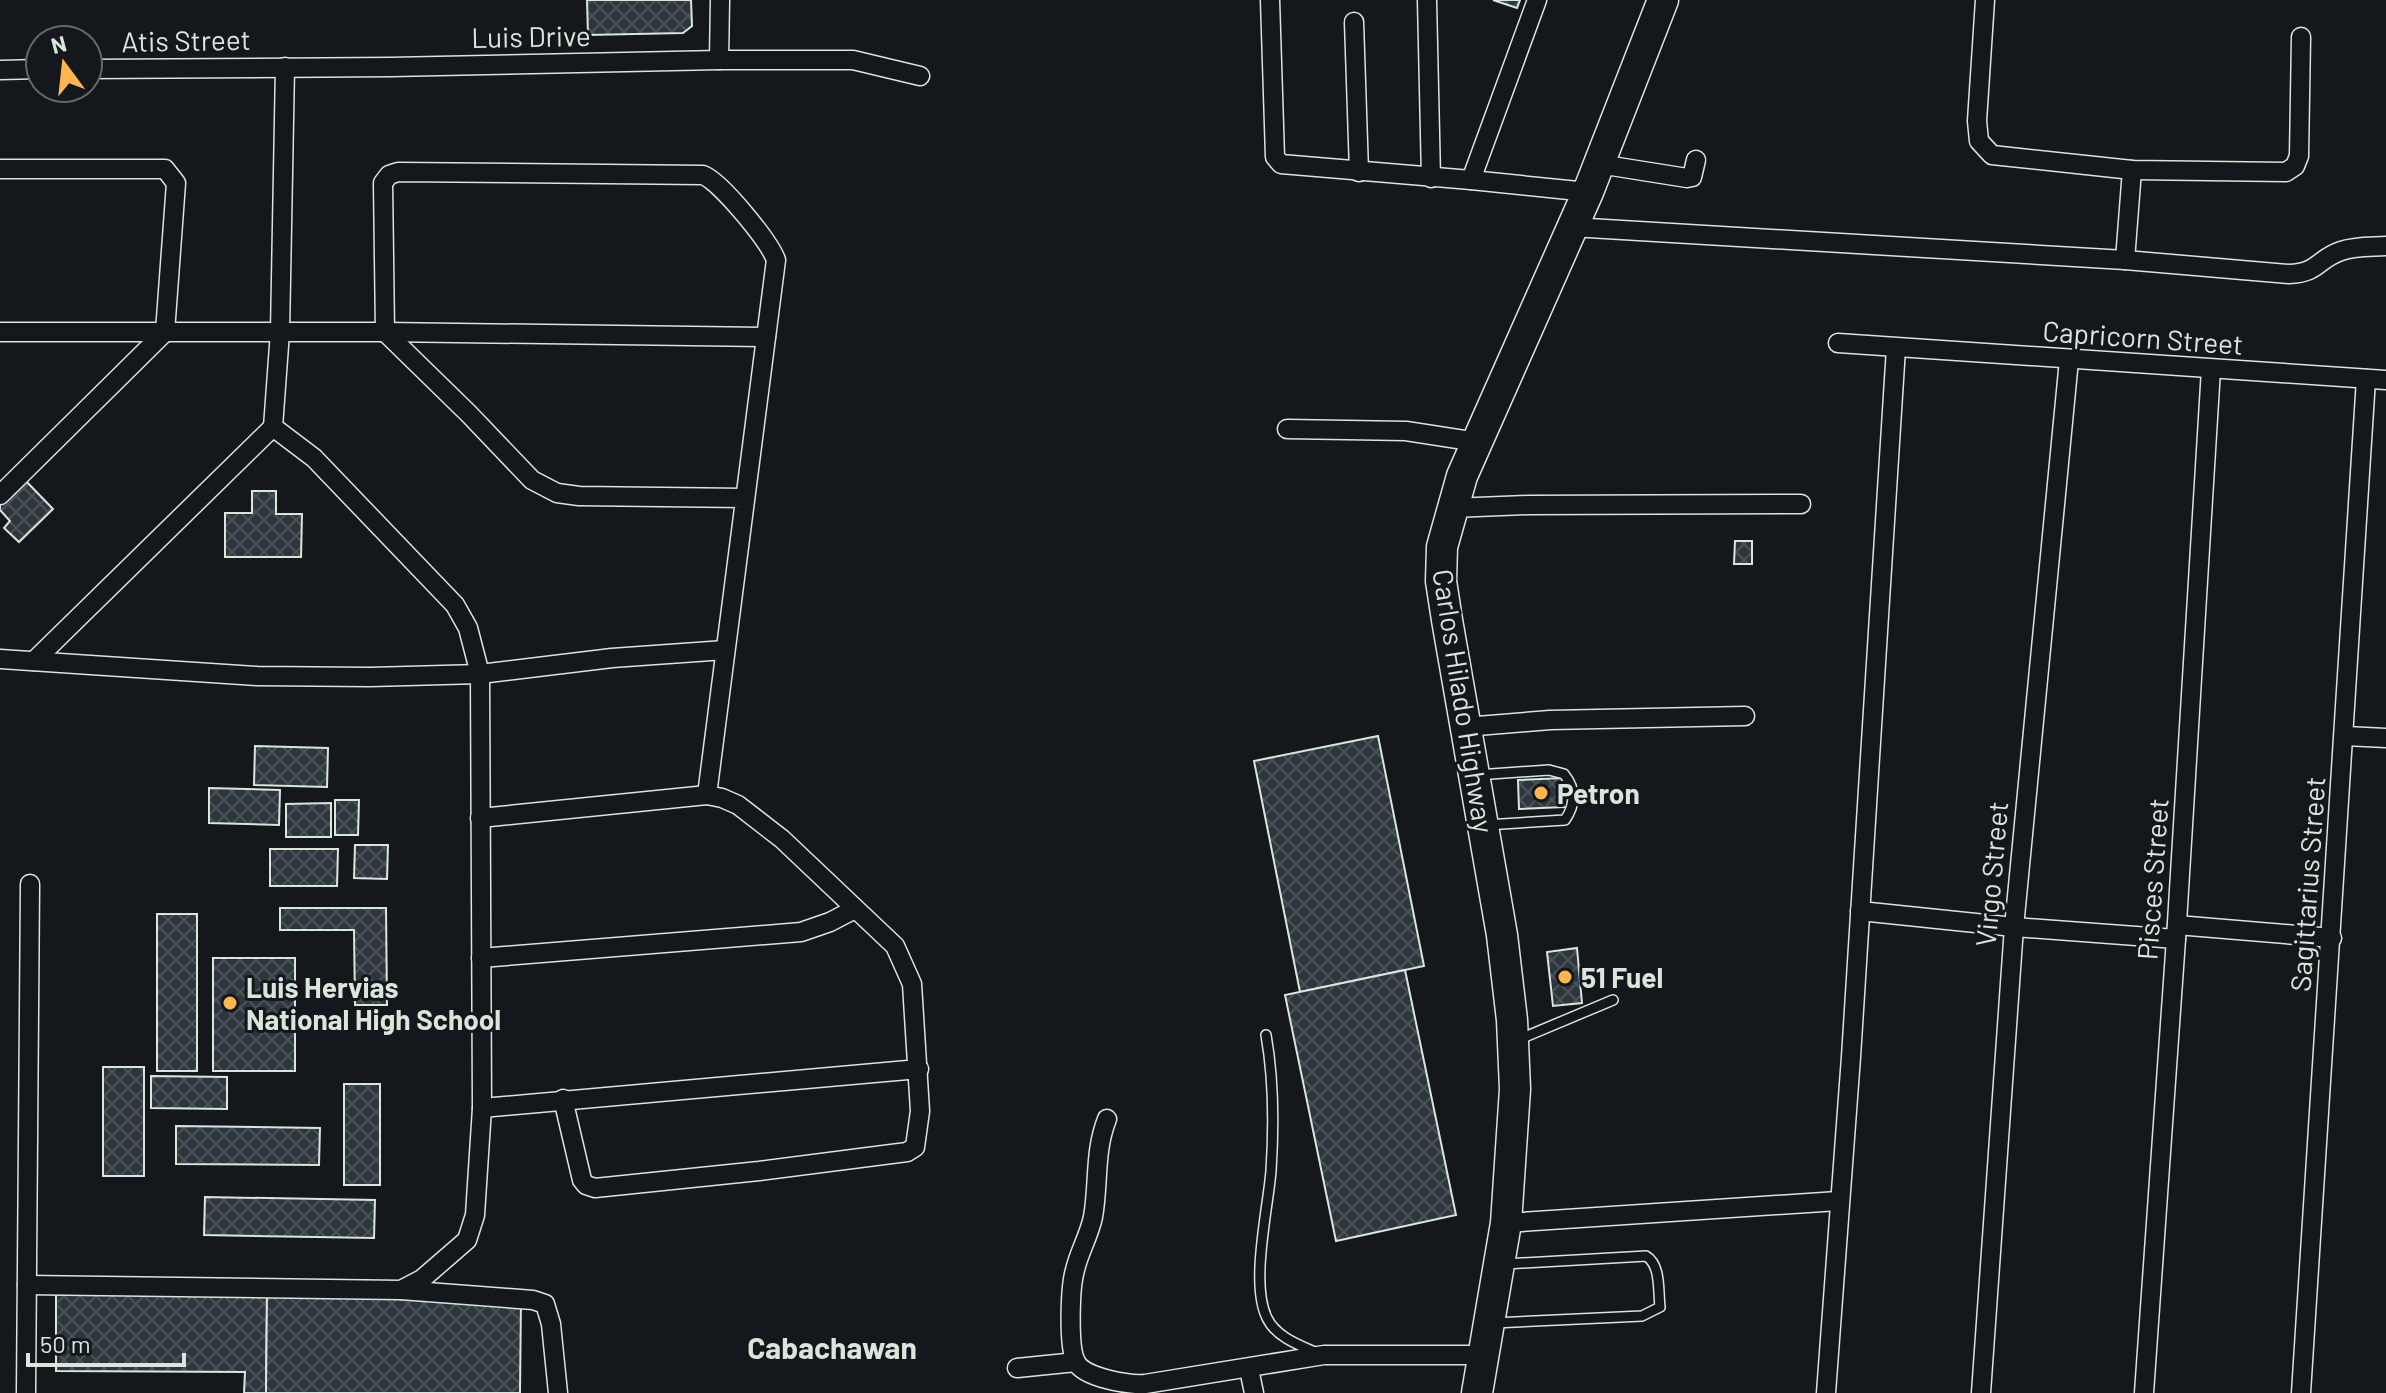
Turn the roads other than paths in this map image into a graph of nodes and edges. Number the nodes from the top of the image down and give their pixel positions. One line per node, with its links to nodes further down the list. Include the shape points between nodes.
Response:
1 (720, 0): 9 (street)
2 (1270, 0): 19 (street, via 1276,159 1281,164)
3 (1427, 0): 20 (street)
4 (1537, 0): 21 (street)
5 (1663, 0): 16 (main road, Carlos Hilado Highway)
6 (1985, 0): 18 (street, via 1979,141 1992,155)
7 (1354, 22): 19 (street)
8 (2301, 37): 18 (street, via 2299,156 2291,169)
9 (719, 60): 10 (street, Luis Drive); 14 (street, Luis Drive, via 853,60)
10 (285, 67): 12 (street, Atis Street); 28 (street)
11 (24, 69): 13 (street)
12 (104, 69)
13 (0, 70)
14 (920, 76)
15 (1696, 160): 16 (street, via 1692,177 1687,178)
16 (1599, 164): 22 (main road, Carlos Hilado Highway)
17 (0, 169): 27 (street, via 170,172 176,183)
18 (2132, 170): 25 (street)
19 (1359, 172): 20 (street)
20 (1431, 178): 21 (street)
21 (1471, 180): 22 (street)
22 (1588, 192): 23 (main road, Carlos Hilado Highway)
23 (1572, 227): 25 (street); 39 (main road, Carlos Hilado Highway)
24 (2386, 246): 25 (street, via 2341,251 2303,273)
25 (2125, 260)
26 (0, 332): 27 (street)
27 (165, 332): 28 (street); 40 (street)
28 (280, 332): 29 (street); 37 (street)
29 (385, 332): 30 (street); 30 (street, via 383,183 393,173 703,175 773,251 776,268); 41 (street, via 543,488 579,496)
30 (766, 337): 41 (street)
31 (1838, 343): 32 (street, Capricorn Street)
32 (1896, 348): 33 (street, Capricorn Street); 58 (street)
33 (2069, 360): 34 (street, Capricorn Street); 59 (street, Virgo Street)
34 (2211, 369): 35 (street, Capricorn Street); 60 (street, Pisces Street)
35 (2366, 379): 36 (street, Capricorn Street); 50 (street, Sagittarius Street)
36 (2386, 380)
37 (273, 427): 46 (street); 47 (street, via 314,458 455,605 468,628)
38 (1287, 429): 39 (street, via 1406,431)
39 (1477, 442): 43 (main road, Carlos Hilado Highway)
40 (0, 495)
41 (744, 498): 44 (street)
42 (1801, 504): 43 (street)
43 (1452, 508): 49 (main road, Carlos Hilado Highway, via 1442,547 1441,581)
44 (725, 650): 47 (street); 53 (street)
45 (0, 659): 46 (street)
46 (34, 661): 47 (street, via 257,676)
47 (480, 674): 54 (street)
48 (1745, 716): 49 (street, via 1563,719)
49 (1465, 727): 52 (main road, Carlos Hilado Highway)
50 (2345, 736): 51 (street); 61 (street, Sagittarius Street)
51 (2386, 738)
52 (1474, 775): 55 (main road, Carlos Hilado Highway); 55 (lane, via 1549,770 1564,774 1573,793 1565,820)
53 (707, 795): 54 (street); 57 (street, via 738,805)
54 (480, 818): 62 (street)
55 (1482, 825): 65 (main road, Carlos Hilado Highway, via 1502,935)
56 (30, 884): 73 (street)
57 (855, 909): 62 (street, via 801,932); 66 (street, via 895,946 904,963 912,984)
58 (1860, 911): 59 (street); 70 (street)
59 (2014, 927): 60 (street); 86 (street, Virgo Street)
60 (2177, 932): 61 (street); 87 (street, Pisces Street)
61 (2332, 938): 88 (street, Sagittarius Street)
62 (481, 958): 68 (street)
63 (1613, 1000): 65 (lane)
64 (1266, 1035): 76 (lane, via 1273,1074 1263,1304 1275,1330)
65 (1513, 1041): 71 (main road, Carlos Hilado Highway)
66 (919, 1069): 67 (street); 67 (street, via 919,1130 912,1151 595,1188 582,1180)
67 (563, 1099): 68 (street)
68 (482, 1108): 74 (street, via 475,1215 467,1240)
69 (1107, 1119): 78 (street, via 1096,1160 1092,1222 1072,1283)
70 (1838, 1201): 71 (street); 85 (street)
71 (1506, 1223): 72 (main road, Carlos Hilado Highway)
72 (1498, 1264): 75 (main road, Carlos Hilado Highway); 75 (lane, via 1646,1256 1656,1267 1660,1307 1642,1316)
73 (27, 1285): 74 (street); 81 (street)
74 (401, 1290): 82 (street, via 545,1304)
75 (1488, 1323): 77 (main road, Carlos Hilado Highway)
76 (1324, 1355): 77 (street); 80 (street)
77 (1483, 1355): 84 (main road, Carlos Hilado Highway)
78 (1076, 1362): 79 (street); 80 (street, via 1096,1375 1130,1385)
79 (1017, 1368)
80 (1249, 1369): 83 (street)
81 (26, 1393)
82 (558, 1393)
83 (1254, 1393)
84 (1477, 1393)
85 (1826, 1393)
86 (1981, 1393)
87 (2144, 1393)
88 (2301, 1393)

